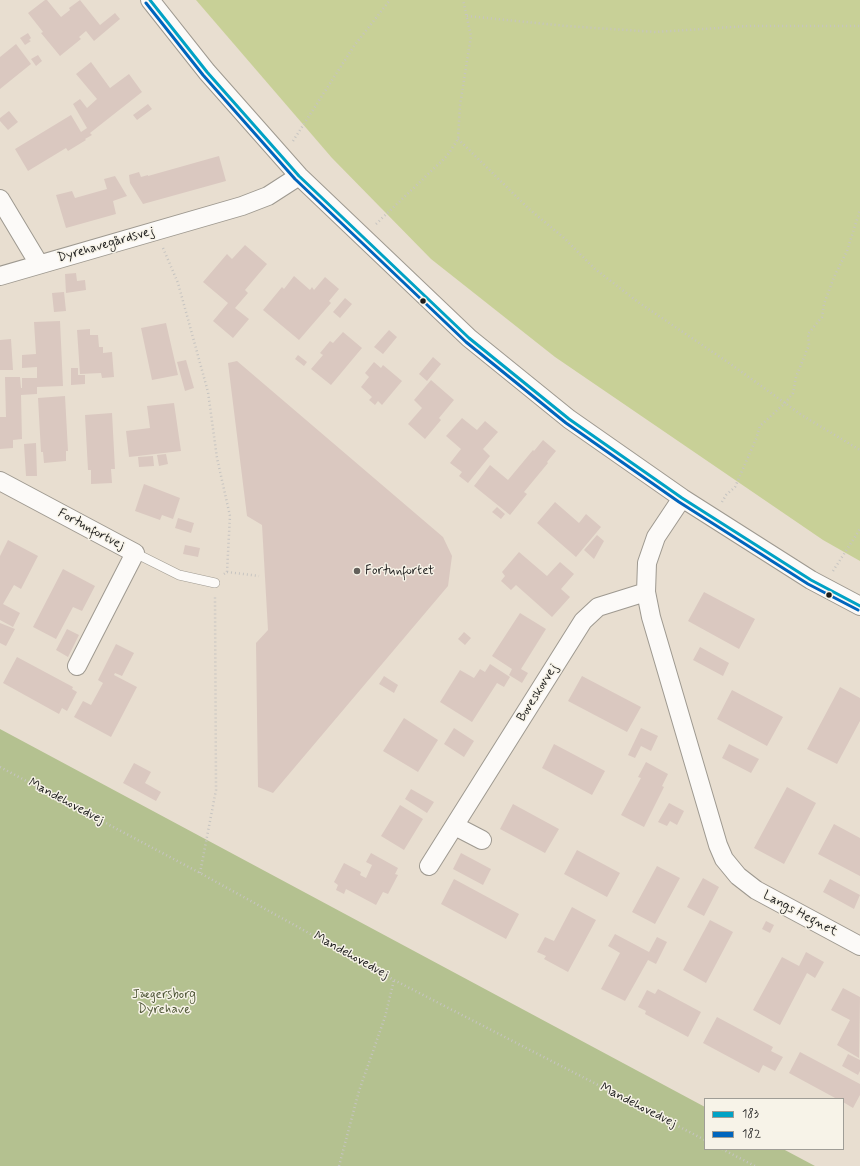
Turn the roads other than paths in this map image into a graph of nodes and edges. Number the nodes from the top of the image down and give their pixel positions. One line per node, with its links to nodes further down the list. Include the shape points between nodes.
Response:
1 (150, 0): 2 (street, via 207,72)
2 (298, 176): 4 (street, Dyrehavegårdsvej, via 268,196 242,206); 7 (street, via 469,338 570,419)
3 (0, 199): 4 (street)
4 (39, 264): 5 (street, Dyrehavegårdsvej)
5 (0, 276)
6 (0, 481): 8 (street, Fortunfortvej)
7 (682, 498): 10 (street, Langs Hegnet, via 656,537 647,563); 11 (street, via 823,586)
8 (135, 553): 9 (lane, via 180,575); 12 (street, Fortunfortvej)
9 (215, 583)
10 (646, 592): 13 (street, Boveskovvej, via 598,607 583,621); 16 (street, Langs Hegnet, via 668,678 724,859 738,876 756,890)
11 (860, 606)
12 (77, 666)
13 (455, 826): 14 (street); 15 (street, Boveskovvej)
14 (482, 840)
15 (429, 866)
16 (860, 946)

